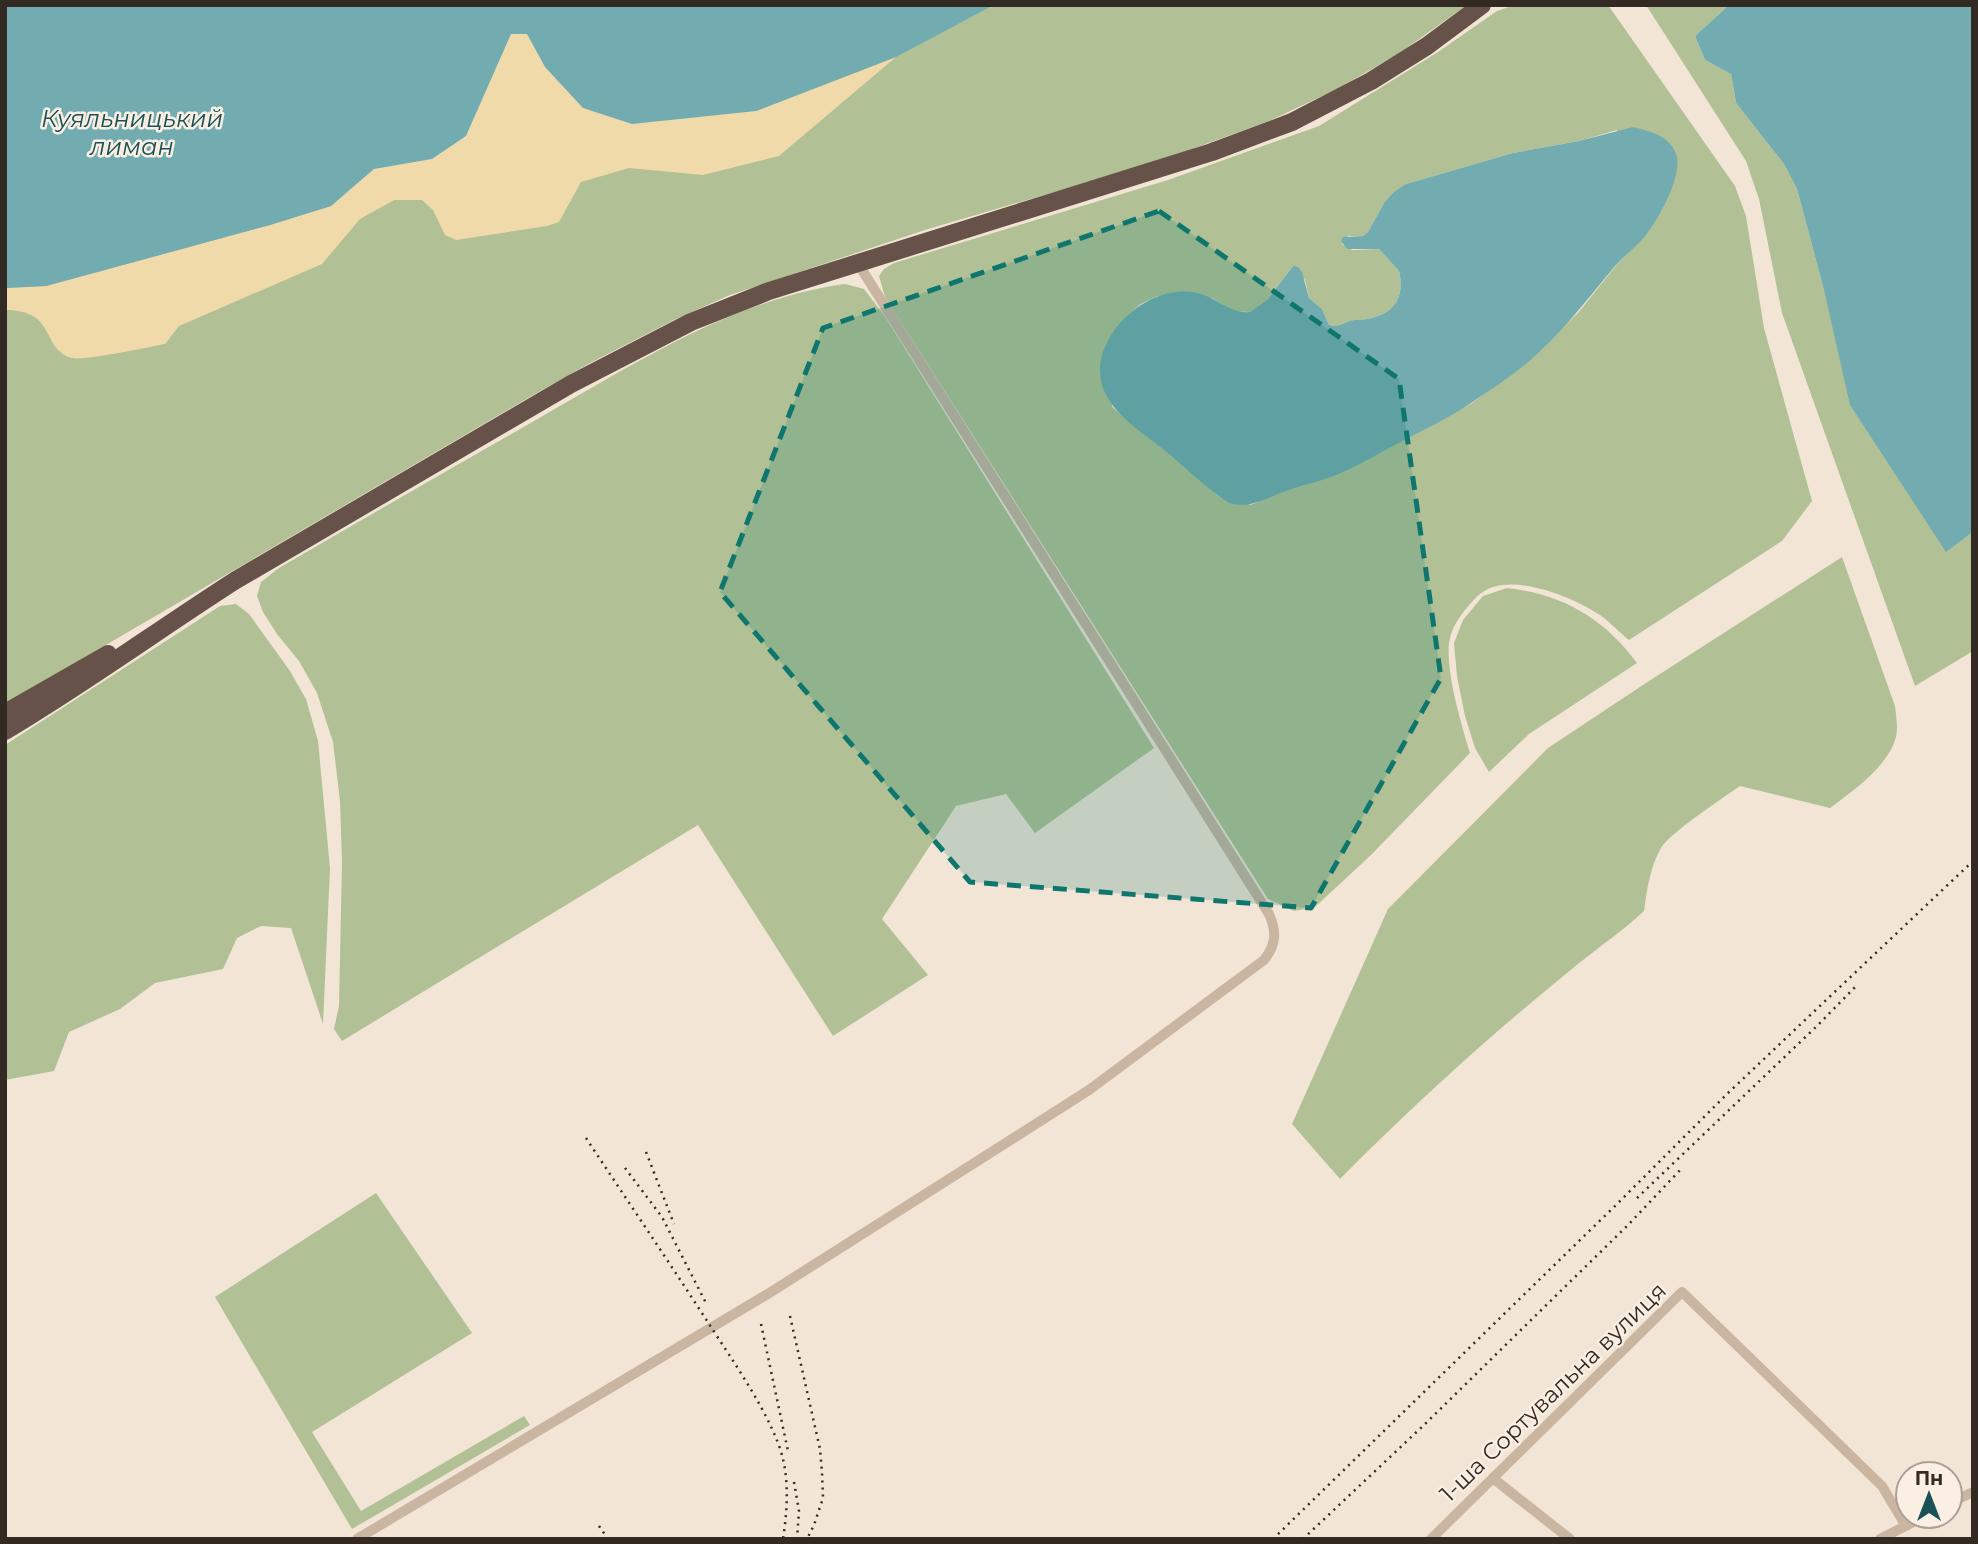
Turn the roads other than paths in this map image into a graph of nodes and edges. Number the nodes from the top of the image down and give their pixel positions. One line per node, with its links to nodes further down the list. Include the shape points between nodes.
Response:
1 (1482, 5): 2 (highway, via 1371,81 1292,121 1212,152)
2 (857, 262): 3 (highway, via 691,322 627,354); 9 (street, via 1269,914 1275,932 1271,951 1089,1090 771,1292)
3 (185, 613): 4 (highway); 5 (highway, via 71,692)
4 (5, 713)
5 (5, 731)
6 (1494, 1479): 7 (street, 1-ша Сортувальна вулиця, via 1682,1292 1882,1486); 10 (street, 1-ша Сортувальна вулиця); 11 (street)
7 (1894, 1506)
8 (1898, 1530): 12 (street)
9 (357, 1539)
10 (1432, 1539)
11 (1570, 1539)
12 (1880, 1539)

